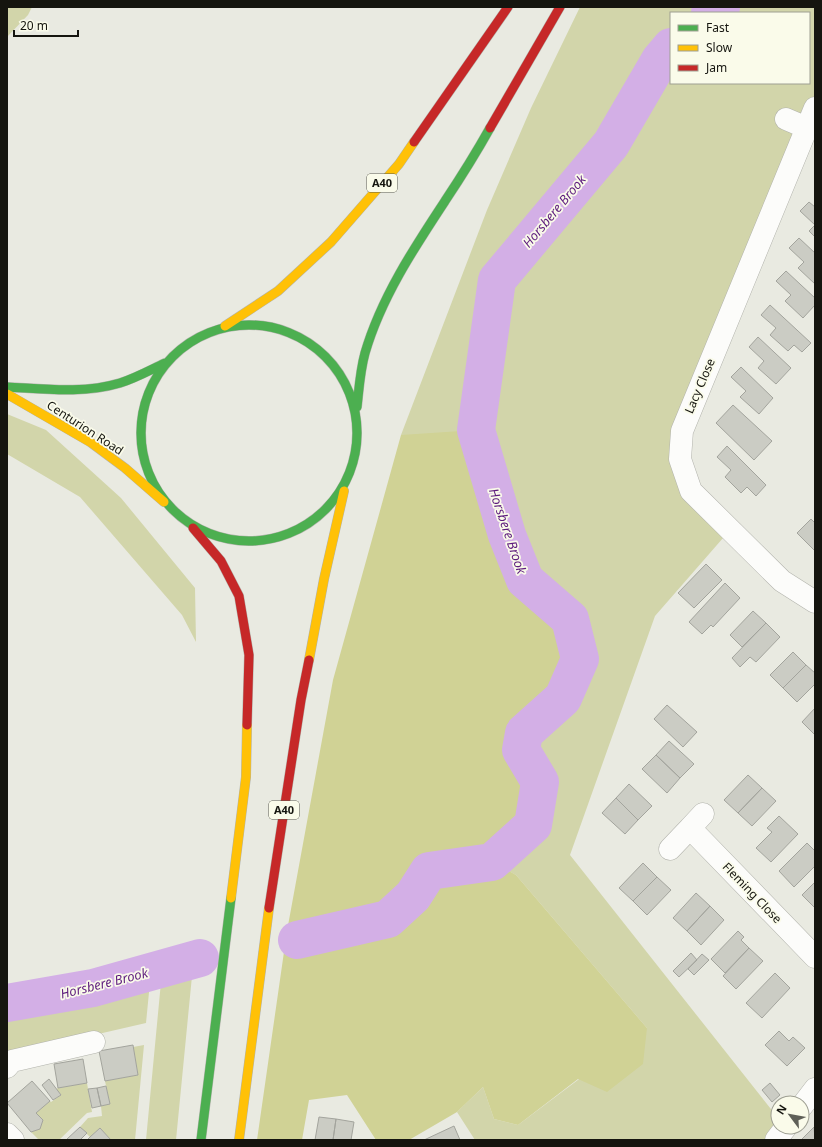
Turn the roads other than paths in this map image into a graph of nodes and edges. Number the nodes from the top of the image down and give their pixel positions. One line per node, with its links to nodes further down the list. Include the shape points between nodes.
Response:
1 (508, 7): 6 (main road, A40, via 399,164 331,242 278,291)
2 (560, 7): 10 (main road, via 496,118 409,258 385,305 367,345 360,379)
3 (815, 108): 5 (street, Lacy Close)
4 (786, 119): 5 (street)
5 (807, 128): 14 (street, Lacy Close, via 682,431 680,459 691,491 782,581)
6 (224, 327): 7 (main road, via 194,339); 10 (main road, via 264,325 297,335 325,355 346,382)
7 (166, 363): 8 (main road, Centurion Road, via 120,383 96,389); 12 (main road, via 147,395 140,432 146,469)
8 (7, 388)
9 (7, 394): 12 (main road, Centurion Road, via 90,442)
10 (357, 415): 11 (main road, via 357,449)
11 (346, 482): 13 (main road, via 326,510 298,530 265,541 227,540); 22 (main road, A40, via 301,700 265,932)
12 (164, 502): 13 (main road, Centurion Road)
13 (193, 527): 21 (main road, via 221,561 238,596 249,655 246,777)
14 (815, 602)
15 (670, 849): 16 (street, Fleming Close, via 697,821)
16 (815, 957)
17 (94, 1042): 18 (street, via 12,1061)
18 (7, 1067)
19 (7, 1134): 20 (street)
20 (13, 1140)
21 (201, 1140)
22 (239, 1140)

